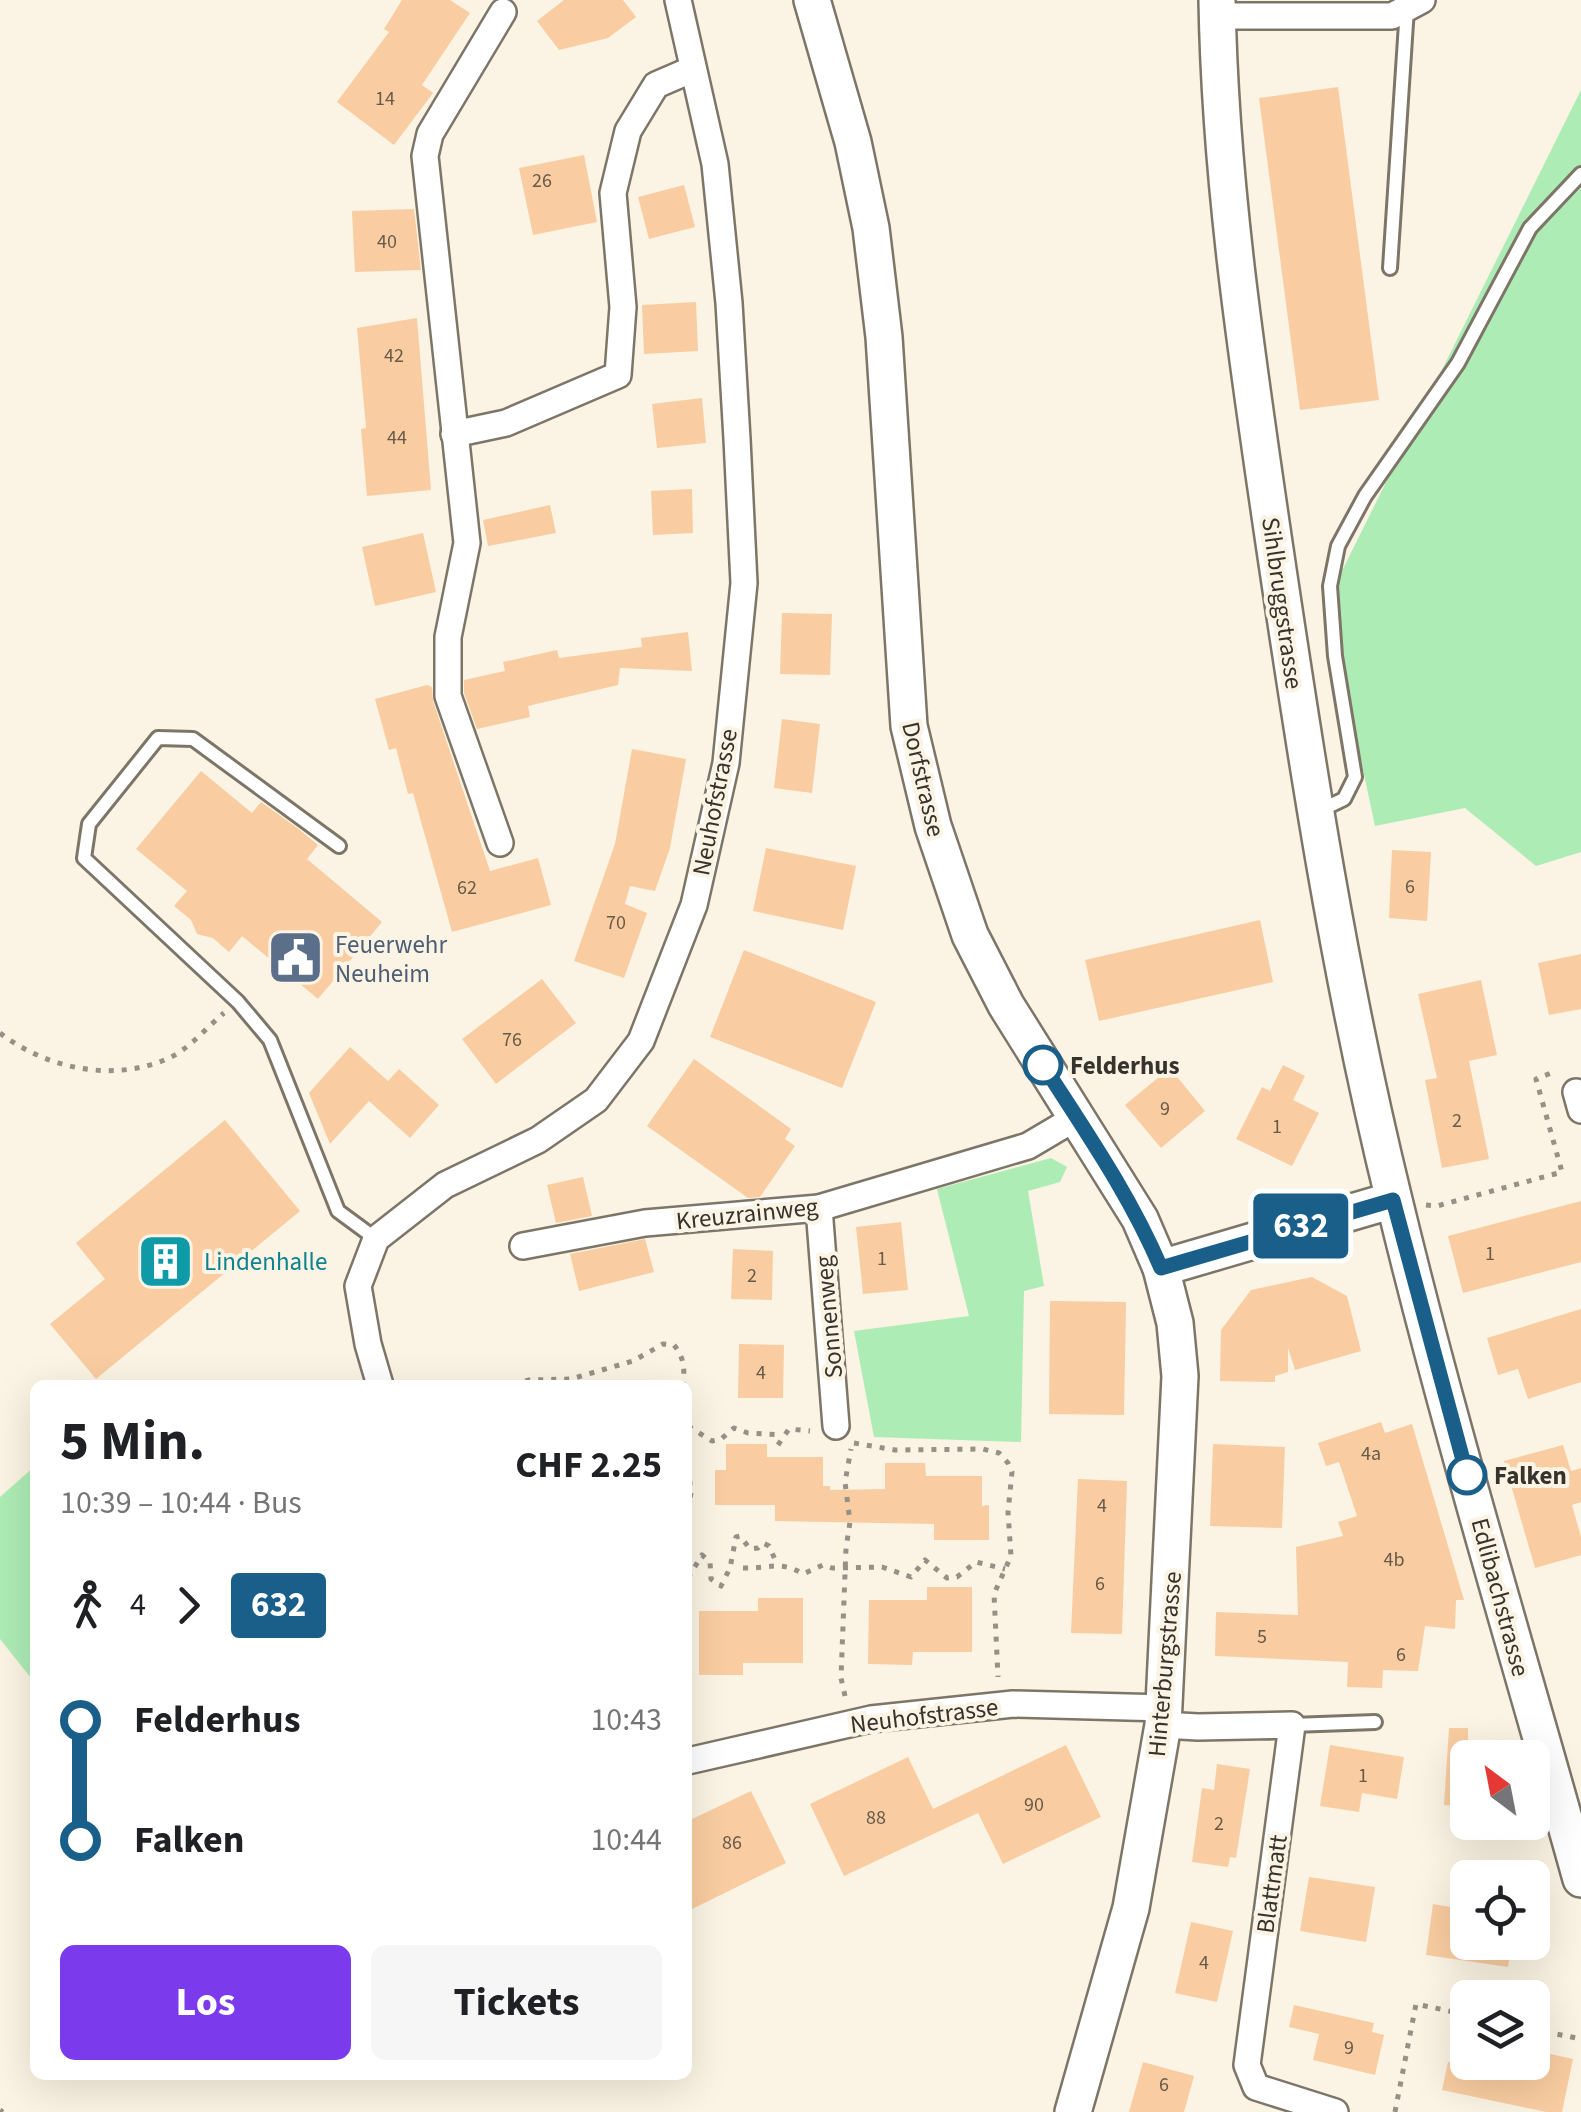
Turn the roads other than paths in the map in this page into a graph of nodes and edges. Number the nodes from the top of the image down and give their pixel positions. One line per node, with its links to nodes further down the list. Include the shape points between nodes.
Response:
1 (678, 0): 6 (street, Neuhofstrasse)
2 (812, 0): 13 (street, Dorfstrasse, via 872,228 909,726 933,826 970,934)
3 (1414, 4): 4 (street, via 1392,16); 8 (lane)
4 (1217, 8): 10 (street, Sihlbruggstrasse, via 1237,290)
5 (503, 12): 9 (street, via 430,134 425,156)
6 (693, 69): 9 (street, via 656,85 628,130 613,193 623,307 618,375 506,424); 16 (street, Neuhofstrasse, via 715,164 729,303 744,583 726,762 694,905 640,1041 596,1100 538,1140 444,1185)
7 (1581, 174): 10 (lane, via 1530,228 1458,363 1364,496 1338,546 1330,586 1354,777 1344,799)
8 (1390, 268)
9 (454, 434): 11 (street, via 467,543 448,637 448,696)
10 (1314, 813): 14 (street, Sihlbruggstrasse)
11 (500, 843)
12 (339, 846): 16 (lane, via 193,740 158,738 88,824 84,858 270,1040 338,1211)
13 (1077, 1118): 15 (street, Kreuzrainweg, via 1028,1146); 18 (street, Dorfstrasse, via 1131,1203)
14 (1393, 1200): 18 (street); 25 (street, Edlibachstrasse)
15 (819, 1208): 17 (street, Kreuzrainweg, via 646,1223); 20 (street, Sonnenweg)
16 (376, 1239): 19 (street, via 358,1286)
17 (522, 1246)
18 (1161, 1268): 21 (street, Hinterburgstrasse, via 1180,1376)
19 (379, 1380)
20 (836, 1436)
21 (1164, 1716): 23 (street, via 1198,1728); 24 (street, Neuhofstrasse, via 999,1705 872,1718); 26 (street, Hinterburgstrasse, via 1131,1908)
22 (1375, 1722): 23 (lane)
23 (1292, 1725): 27 (street, Blattmatt, via 1247,2065 1256,2087)
24 (692, 1760)
25 (1580, 1869)
26 (1073, 2112)
27 (1334, 2112)

